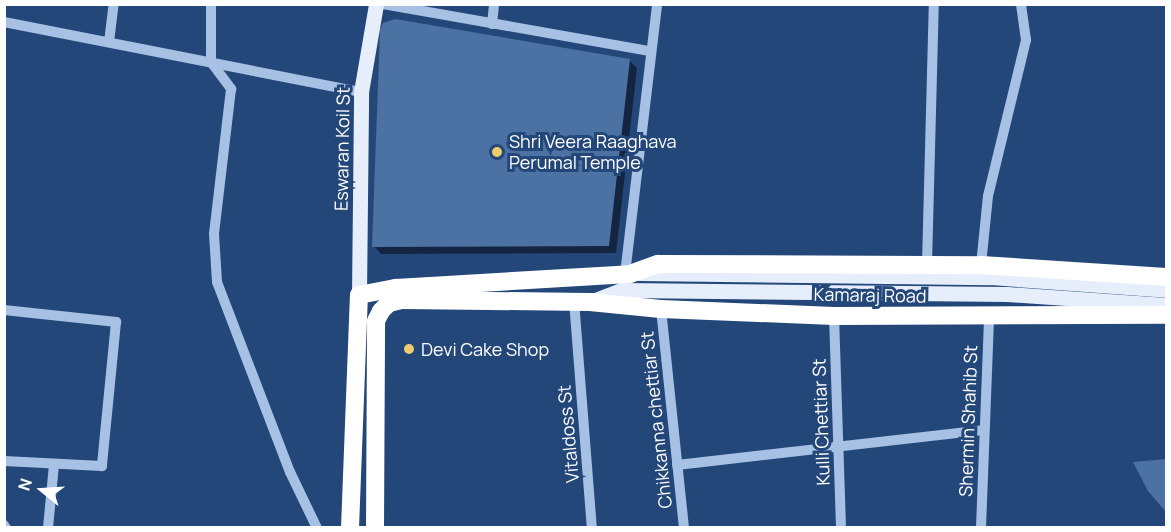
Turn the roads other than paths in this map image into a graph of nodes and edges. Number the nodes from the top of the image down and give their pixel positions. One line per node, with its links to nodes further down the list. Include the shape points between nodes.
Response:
1 (114, 4): 11 (street)
2 (211, 4): 13 (street)
3 (376, 4): 14 (main road, Eswaran Koil St)
4 (383, 4): 10 (street)
5 (494, 4): 10 (street)
6 (657, 4): 12 (street)
7 (934, 4): 15 (street)
8 (1021, 4): 16 (street, via 1026,40 988,196)
9 (4, 22): 11 (street)
10 (492, 24): 12 (street)
11 (109, 42): 13 (street)
12 (650, 51): 18 (street)
13 (211, 62): 14 (street); 34 (street, via 231,89 214,234 217,282 290,472)
14 (361, 92): 20 (main road, Eswaran Koil St)
15 (927, 264): 16 (highway); 18 (highway, via 658,264)
16 (981, 265): 17 (highway)
17 (1167, 277)
18 (625, 279): 19 (main road, via 649,273 990,277); 20 (highway, via 396,288); 21 (main road); 22 (main road, via 1006,294)
19 (1167, 290)
20 (359, 295): 35 (highway)
21 (582, 302): 23 (highway, Kamaraj Road); 36 (highway, Kamaraj Road, via 402,300 389,303 381,311 376,321); 37 (street, Vitaldoss St)
22 (1167, 305)
23 (661, 309): 26 (highway, Kamaraj Road); 32 (street, Chikkanna chettiar St)
24 (4, 310): 31 (street, via 116,322 102,466)
25 (1167, 315): 27 (highway, Kamaraj Road)
26 (834, 316): 27 (highway, Kamaraj Road); 29 (street, Kulli Chettiar St)
27 (990, 317): 28 (street, Shermin Shahib St)
28 (983, 430): 29 (street); 40 (street, Shermin Shahib St)
29 (838, 448): 32 (street); 39 (street, Kulli Chettiar St)
30 (4, 461): 31 (street)
31 (54, 464): 33 (street)
32 (677, 465): 38 (street, Chikkanna chettiar St)
33 (48, 528)
34 (317, 528)
35 (350, 528)
36 (375, 528)
37 (592, 528)
38 (684, 528)
39 (841, 528)
40 (981, 528)

